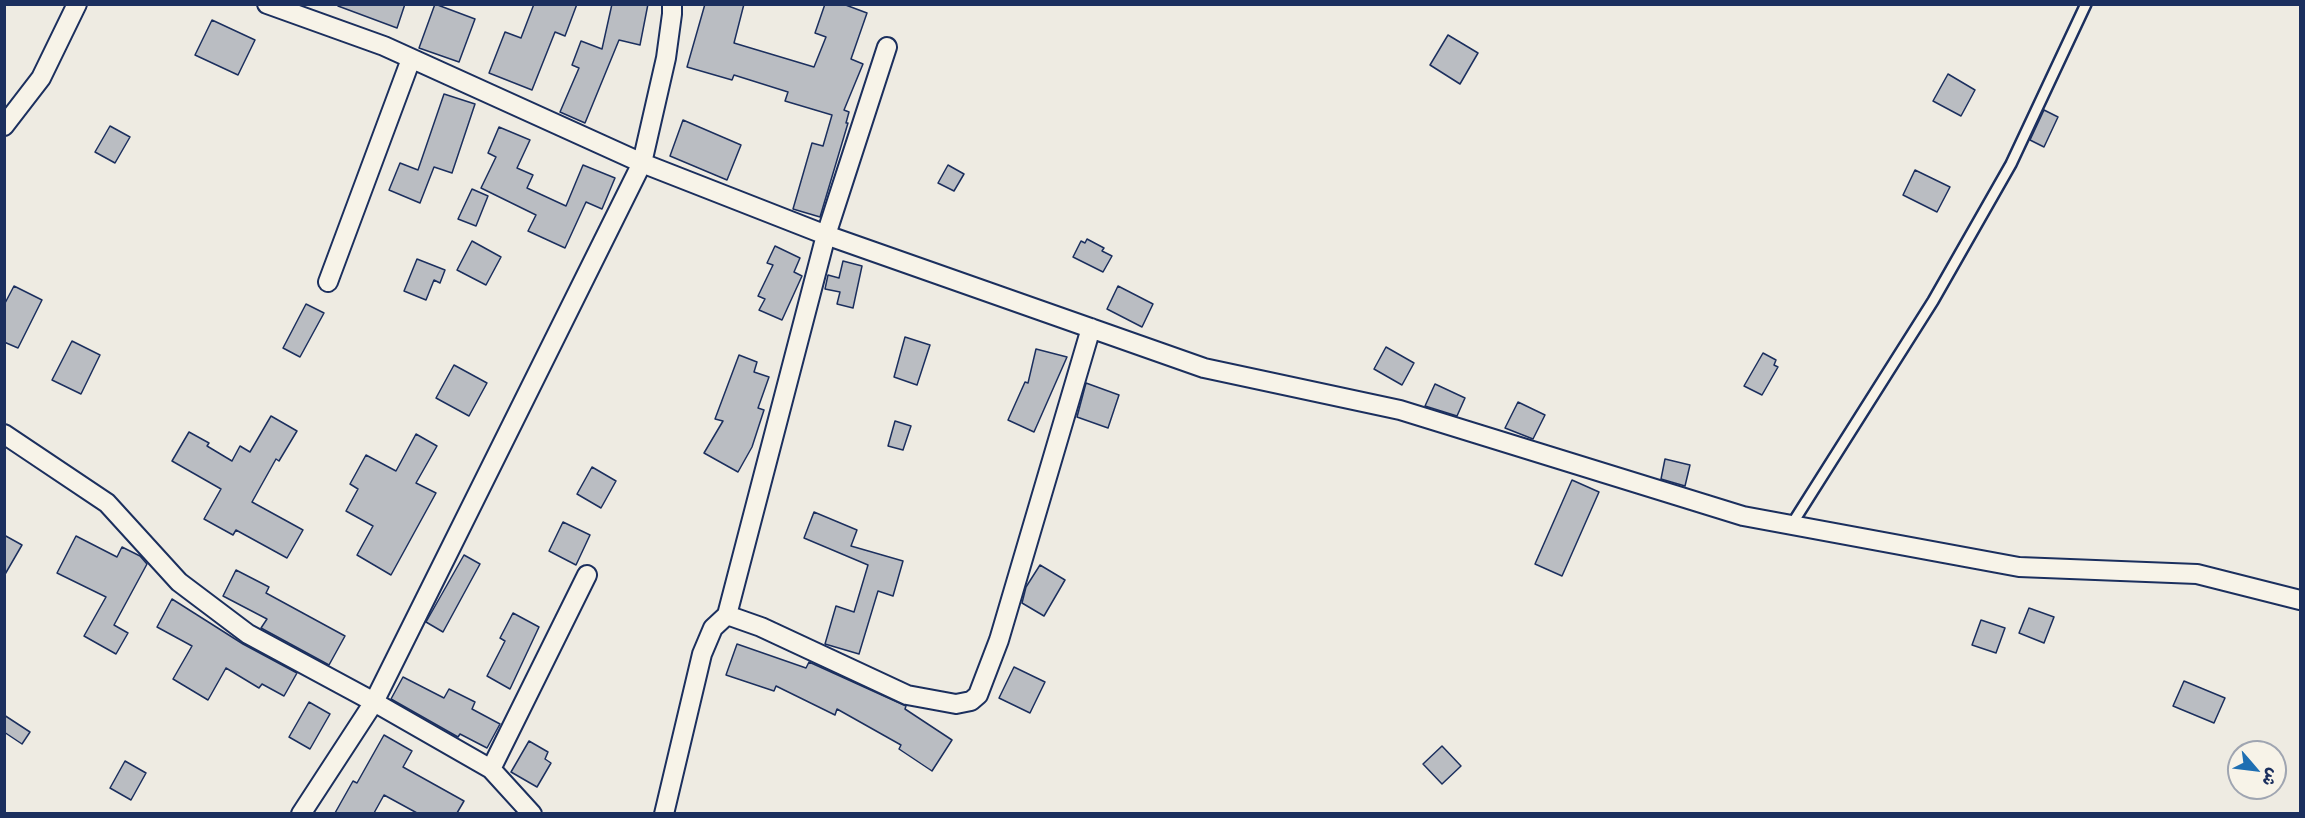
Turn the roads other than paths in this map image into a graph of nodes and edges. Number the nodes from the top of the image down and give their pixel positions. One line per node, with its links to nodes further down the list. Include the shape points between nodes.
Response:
1 (77, 4): 7 (street, via 41,78)
2 (267, 4): 6 (street)
3 (672, 4): 8 (street, via 666,58)
4 (2086, 4): 13 (lane, via 2012,164 1927,311)
5 (887, 47): 9 (street)
6 (411, 59): 8 (street); 10 (street)
7 (4, 126)
8 (642, 163): 9 (street); 17 (street)
9 (826, 235): 11 (street); 16 (street)
10 (328, 282)
11 (1091, 328): 13 (street, via 1204,368 1400,410 1743,516); 16 (street, via 999,640 978,695 971,701 956,704 907,695)
12 (4, 434): 17 (street, via 107,503 179,582 248,634)
13 (1792, 524): 15 (street, via 2019,567 2197,574)
14 (587, 575): 18 (street)
15 (2301, 600)
16 (727, 615): 21 (street, via 713,628 702,654)
17 (374, 702): 18 (street); 19 (street)
18 (491, 769): 20 (street)
19 (301, 813)
20 (532, 813)
21 (664, 813)

